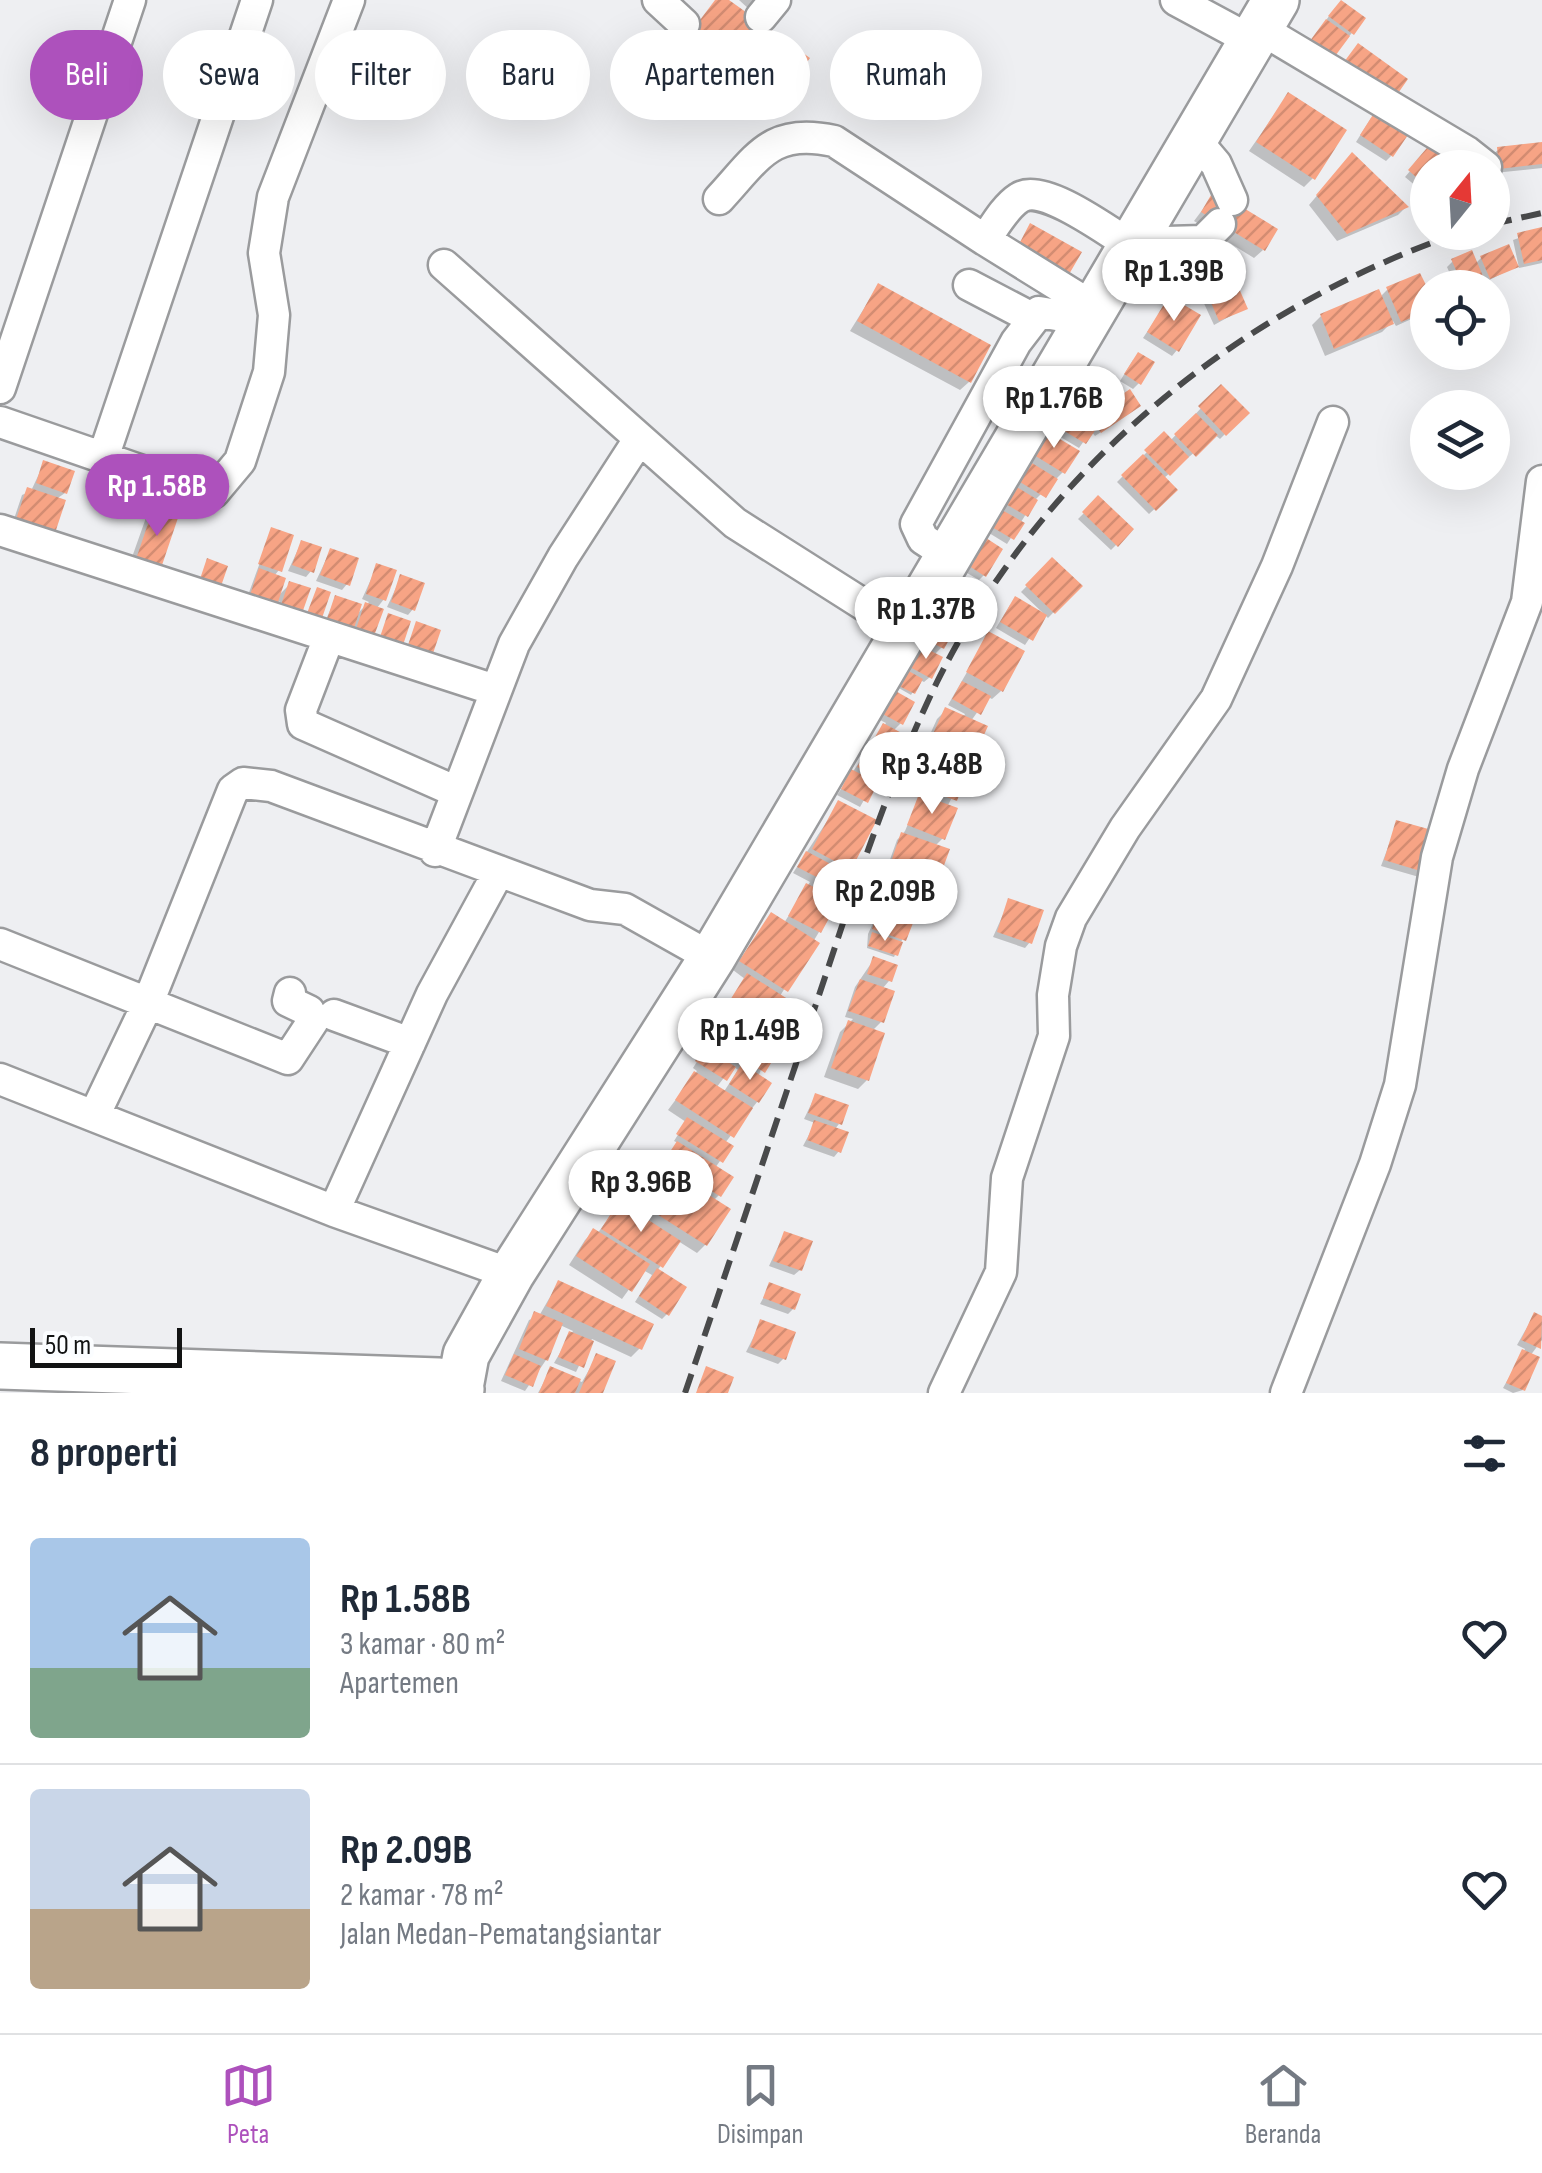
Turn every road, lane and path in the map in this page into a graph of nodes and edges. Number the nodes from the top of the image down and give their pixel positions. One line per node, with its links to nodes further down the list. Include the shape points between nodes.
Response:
1 (130, 0): 17 (street)
2 (257, 0): 21 (street)
3 (658, 0): 7 (street)
4 (1176, 0): 6 (street)
5 (347, 1): 21 (street, via 273,197 264,252 272,346 240,462 225,485 207,493)
6 (1262, 23): 8 (highway); 9 (street)
7 (684, 24)
8 (1194, 138): 11 (highway); 11 (street, via 1216,164 1226,212 1202,241)
9 (1464, 150)
10 (720, 199): 12 (street, via 774,142 814,136 834,141)
11 (1134, 239): 12 (street, via 1030,194 1020,197); 15 (highway)
12 (985, 240): 15 (street)
13 (444, 265): 20 (street)
14 (969, 286): 16 (street)
15 (1090, 314): 16 (street); 24 (highway)
16 (1032, 318): 24 (street, via 916,524 923,539)
17 (0, 388)
18 (0, 422): 21 (street)
19 (1333, 422): 45 (street, via 1216,699 1071,918 1053,995 1054,1036 1007,1178 1001,1272)
20 (638, 441): 25 (street, via 735,522); 27 (street, via 563,557)
21 (104, 456)
22 (1542, 482): 46 (street, via 1527,602 1437,857 1400,1086)
23 (0, 530): 26 (street)
24 (946, 554): 25 (highway)
25 (902, 629): 32 (highway)
26 (329, 637): 27 (street); 28 (street, via 301,710 303,724)
27 (494, 690): 28 (street)
28 (457, 792): 29 (street)
29 (435, 851): 30 (street); 34 (street, via 271,786 243,783 233,790)
30 (499, 872): 32 (street, via 590,905 625,908); 36 (street)
31 (0, 944): 34 (street)
32 (712, 958): 40 (highway)
33 (290, 992): 34 (street, via 288,1001 313,1021 288,1059)
34 (148, 1003): 38 (street)
35 (334, 1015): 36 (street)
36 (410, 1043): 39 (street)
37 (0, 1080): 38 (street)
38 (94, 1116): 39 (street)
39 (334, 1211): 40 (street)
40 (511, 1274): 42 (highway)
41 (0, 1366): 42 (highway)
42 (451, 1382)
43 (0, 1392): 44 (highway)
44 (33, 1393)
45 (944, 1393)
46 (1286, 1393)

